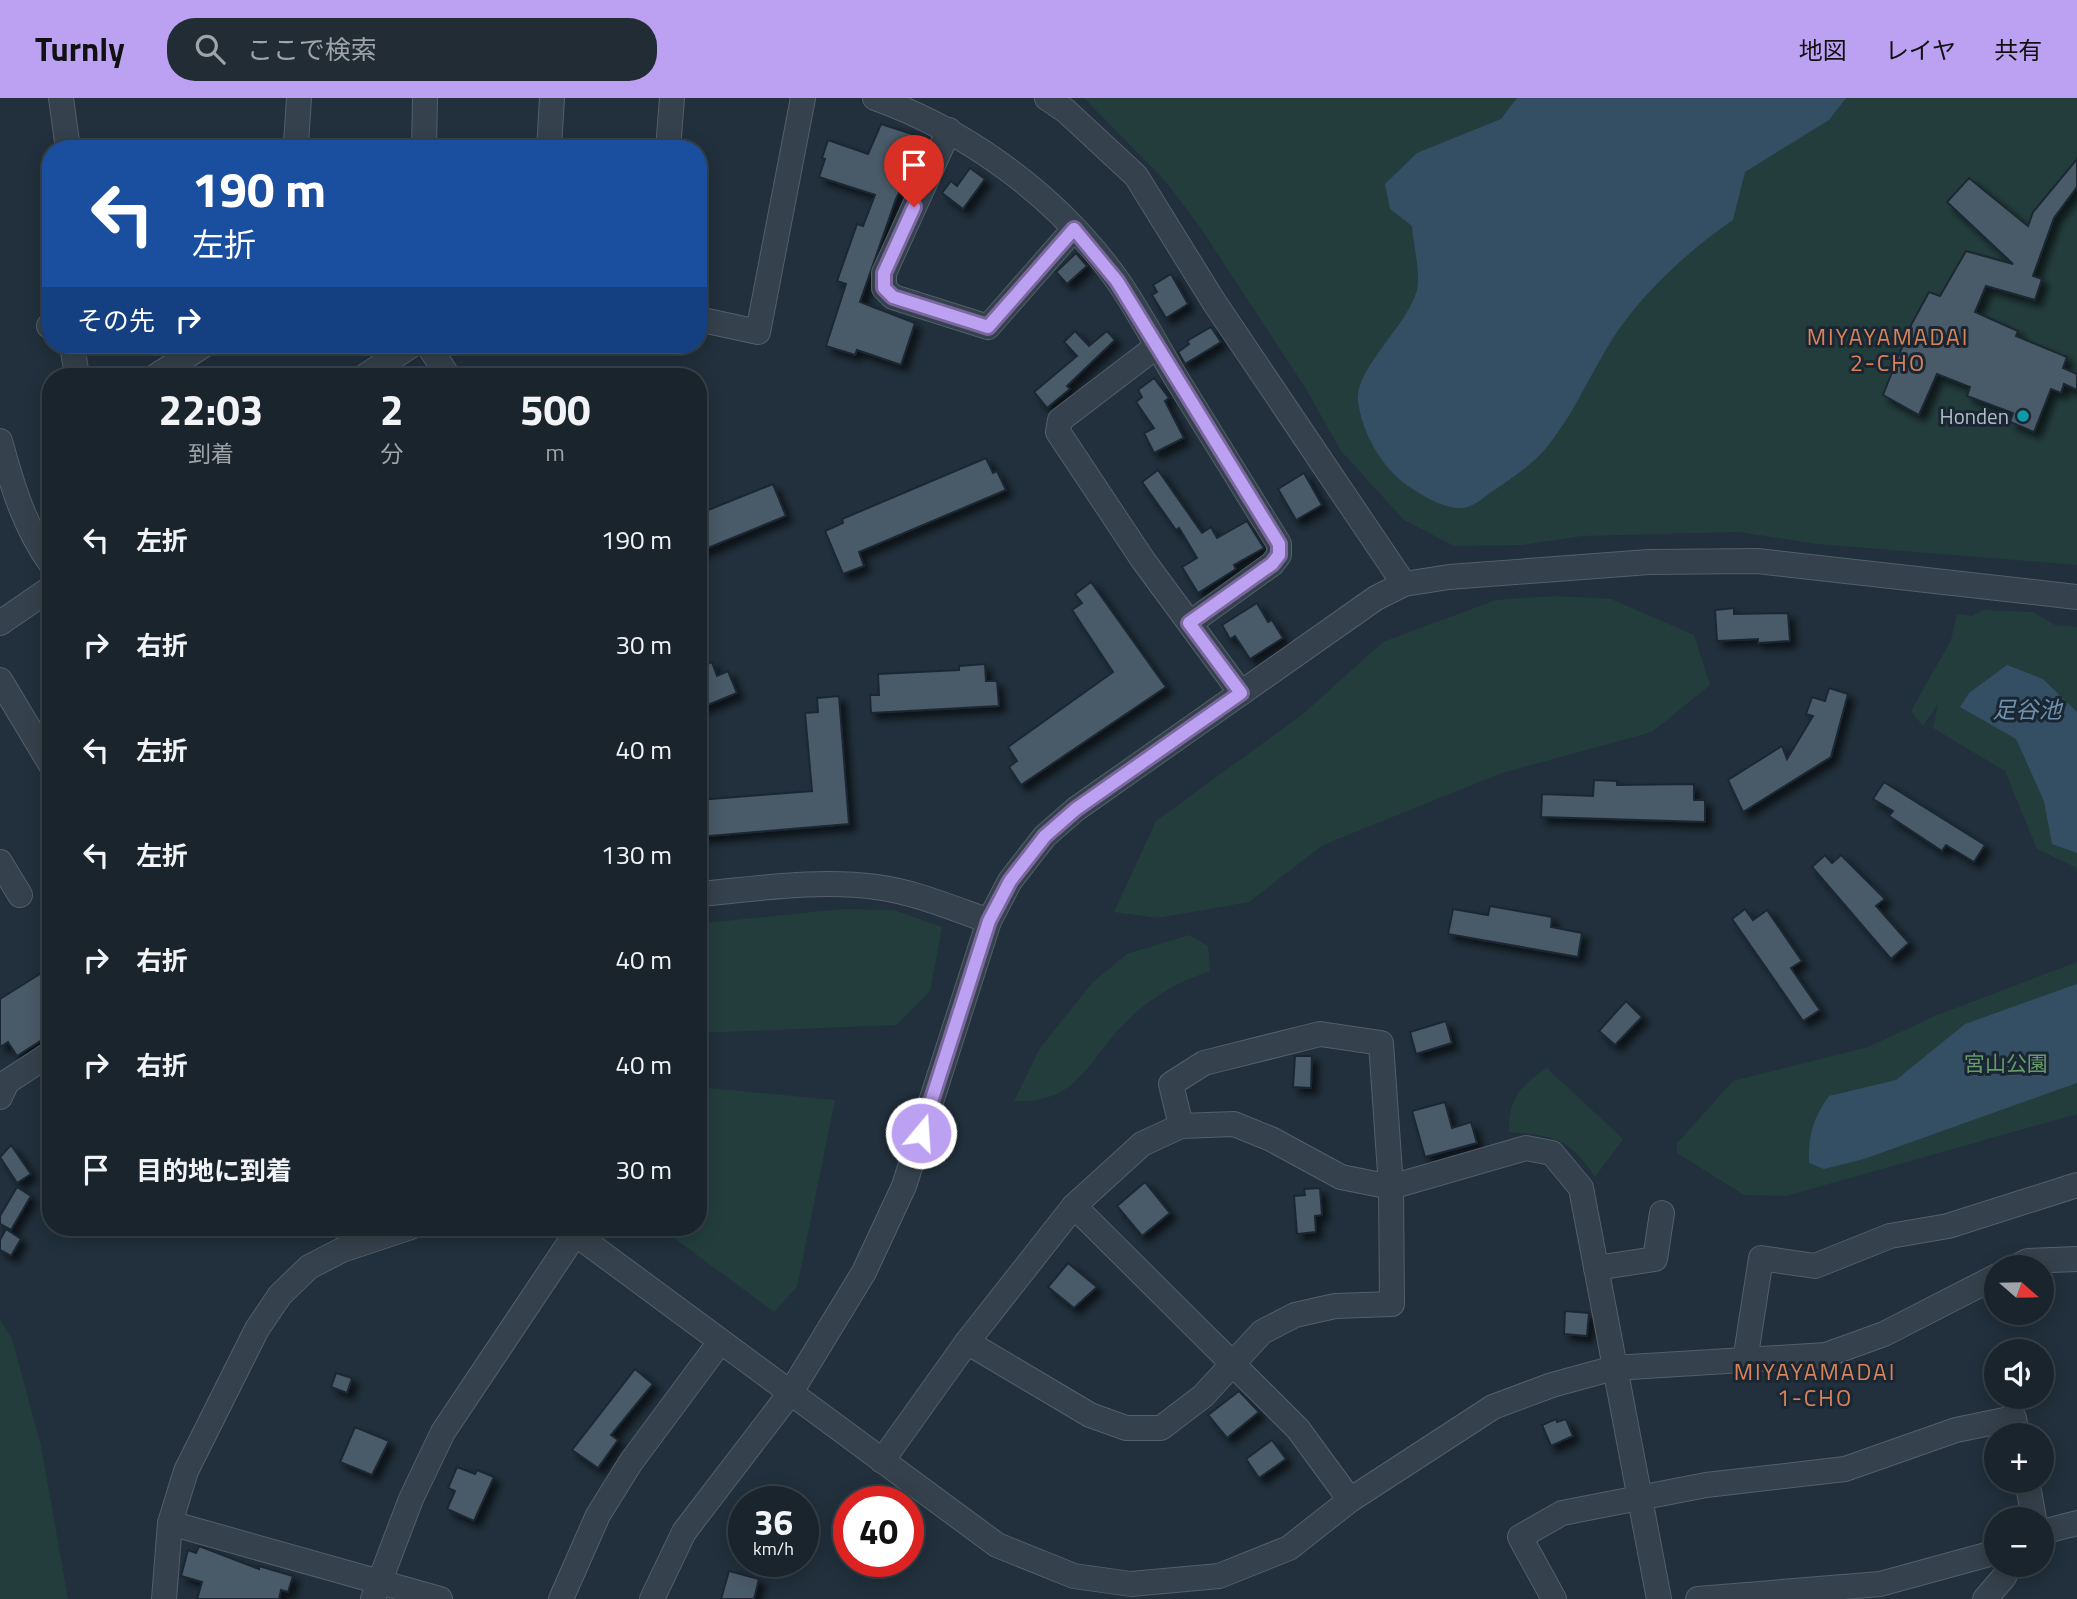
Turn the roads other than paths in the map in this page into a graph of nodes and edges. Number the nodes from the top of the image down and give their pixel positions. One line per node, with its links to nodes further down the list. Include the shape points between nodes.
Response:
1 (61, 98): 10 (street)
2 (299, 98): 11 (street)
3 (425, 98): 12 (street)
4 (552, 98): 13 (street)
5 (672, 98): 14 (street)
6 (803, 98): 16 (street, via 758,332)
7 (875, 98): 9 (street)
8 (1047, 98): 24 (street, via 1136,177)
9 (949, 130): 15 (street, via 1042,198); 15 (street, via 884,273 884,288 893,297 988,327)
10 (67, 140)
11 (296, 140)
12 (424, 140)
13 (550, 140)
14 (669, 140)
15 (1074, 229): 17 (street, via 1117,281)
16 (707, 322)
17 (1157, 346): 28 (street, via 1279,544 1279,555 1272,564); 28 (street, via 1060,420 1058,432)
18 (190, 354): 20 (street)
19 (398, 354): 21 (street)
20 (168, 368)
21 (377, 368)
22 (0, 441): 23 (street, via 16,499)
23 (42, 552)
24 (1404, 584): 26 (street, via 1648,562 1757,561); 30 (street, via 1376,598)
25 (42, 594): 27 (street)
26 (2077, 597)
27 (0, 622)
28 (1189, 623): 30 (street)
29 (0, 680): 31 (street)
30 (1241, 693): 35 (street, via 1076,809 1045,836 1010,881)
31 (42, 750)
32 (0, 862): 34 (street)
33 (707, 893): 35 (street, via 790,886 877,887)
34 (20, 895)
35 (989, 921): 55 (street, via 904,1186 864,1272)
36 (42, 1059): 37 (street, via 7,1082)
37 (0, 1097)
38 (1181, 1126): 40 (street, via 1234,1124 1341,1177); 40 (street, via 1171,1084 1204,1063 1320,1034 1381,1043); 41 (street, via 1142,1144)
39 (2077, 1185): 52 (street, via 1948,1226 1890,1236 1815,1266 1760,1258)
40 (1391, 1187): 48 (street, via 1526,1148 1552,1153 1581,1188); 53 (street, via 1392,1304 1335,1306 1295,1315 1262,1332)
41 (1074, 1206): 51 (street); 53 (street)
42 (1662, 1213): 48 (street, via 1655,1259)
43 (384, 1236): 62 (street, via 309,1267 280,1295 257,1329 186,1471)
44 (567, 1236): 67 (street, via 443,1432)
45 (579, 1236): 50 (street)
46 (2077, 1259): 47 (street)
47 (2054, 1260)
48 (1596, 1268): 54 (street)
49 (1984, 1283): 52 (street, via 1884,1334 1826,1355)
50 (720, 1342): 55 (street); 70 (street, via 631,1462 598,1515)
51 (967, 1342): 53 (street, via 1090,1415 1126,1428 1161,1428 1203,1396); 59 (street)
52 (1745, 1361): 54 (street)
53 (1235, 1363): 61 (street, via 1298,1429)
54 (1614, 1368): 60 (street); 61 (street, via 1493,1407)
55 (791, 1392): 59 (street); 71 (street, via 684,1532)
56 (1990, 1423): 57 (street, via 2014,1418)
57 (2015, 1423)
58 (1984, 1424): 60 (street, via 1845,1469)
59 (882, 1461): 61 (street, via 997,1545 1074,1576 1131,1584 1219,1576 1289,1548)
60 (1638, 1496): 72 (street, via 1562,1513 1520,1537); 73 (street)
61 (1350, 1500)
62 (170, 1523): 67 (street); 68 (street)
63 (2077, 1523): 64 (street)
64 (2054, 1529)
65 (1984, 1556): 74 (street, via 1880,1584)
66 (2004, 1577): 75 (street)
67 (376, 1590): 69 (street)
68 (164, 1599)
69 (440, 1599)
70 (561, 1599)
71 (652, 1599)
72 (1555, 1599)
73 (1658, 1599)
74 (1698, 1599)
75 (1985, 1599)

